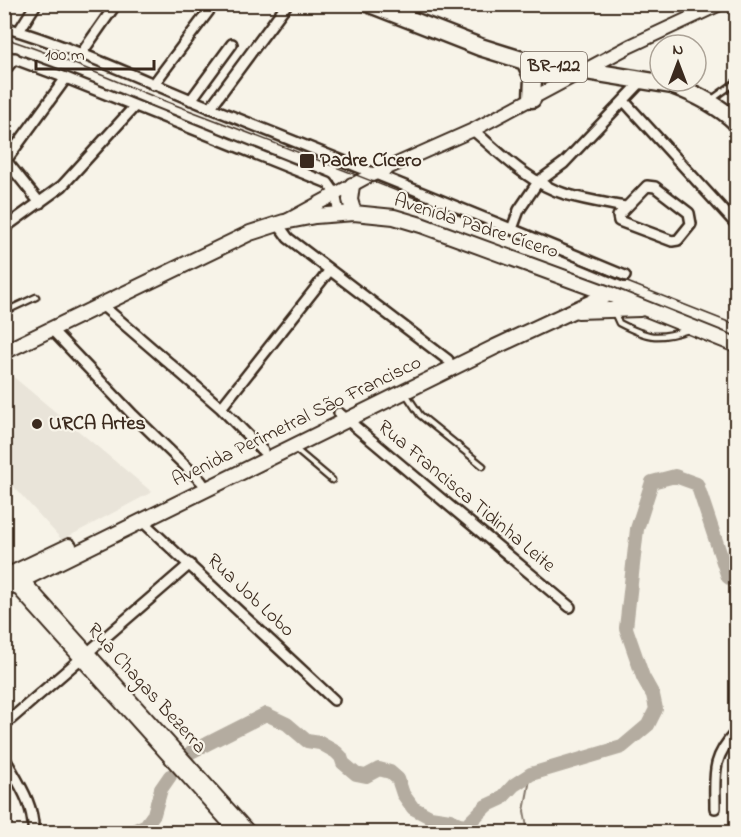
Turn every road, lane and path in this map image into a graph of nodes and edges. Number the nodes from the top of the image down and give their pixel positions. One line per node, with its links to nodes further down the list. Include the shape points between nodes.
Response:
1 (36, 4): 8 (street)
2 (116, 4): 10 (street)
3 (214, 4): 19 (street)
4 (287, 4): 25 (street)
5 (370, 4): 13 (highway, BR-122)
6 (720, 4): 15 (street)
7 (4, 27): 8 (street)
8 (19, 31): 10 (street)
9 (232, 44): 21 (street)
10 (81, 54): 19 (street)
11 (4, 56): 12 (street)
12 (15, 58): 14 (street); 16 (street)
13 (525, 61): 15 (highway, BR-122); 20 (highway, via 533,78)
14 (4, 71)
15 (584, 72): 17 (highway, BR-122); 20 (street)
16 (66, 78): 24 (street); 28 (street)
17 (643, 80): 22 (street); 23 (highway, BR-122, via 672,85)
18 (736, 82): 23 (lane)
19 (153, 85): 21 (street)
20 (532, 99): 27 (street)
21 (191, 100): 25 (street)
22 (624, 100): 30 (street, via 564,163); 38 (street)
23 (709, 102): 26 (highway, BR-122)
24 (134, 107): 32 (street, via 328,183); 33 (street, via 62,186)
25 (210, 108): 29 (street)
26 (736, 123)
27 (473, 130): 29 (street); 30 (street)
28 (5, 160): 33 (street)
29 (375, 174): 31 (street); 40 (street)
30 (538, 182): 34 (street, via 564,194); 40 (street, via 519,210)
31 (352, 185): 32 (street); 36 (main road, via 350,200)
32 (335, 193): 35 (street); 37 (street)
33 (40, 203): 39 (street)
34 (625, 207): 34 (street, via 619,221 672,241 681,237 691,224 689,213 655,187 644,187)
35 (339, 213): 36 (main road, Avenida Padre Cícero); 37 (main road, Avenida Padre Cícero)
36 (354, 213): 43 (main road, Avenida Padre Cícero, via 421,225)
37 (281, 223): 41 (street, via 288,238); 45 (main road, Avenida Padre Cícero, via 224,245)
38 (736, 224)
39 (4, 228)
40 (512, 229): 42 (street)
41 (330, 270): 55 (street); 57 (street)
42 (625, 276)
43 (603, 292): 46 (main road, Avenida Padre Cícero); 48 (main road, Avenida Perimetral São Francisco); 52 (main road, Avenida Perimetral São Francisco)
44 (36, 297): 49 (lane)
45 (103, 306): 51 (main road, Avenida Padre Cícero); 57 (street)
46 (645, 308): 47 (main road); 50 (main road, Avenida Padre Cícero)
47 (613, 310): 48 (main road); 50 (lane, via 619,323 655,338)
48 (570, 311): 52 (main road, Avenida Perimetral São Francisco)
49 (4, 312)
50 (693, 328): 53 (main road, Avenida Padre Cícero)
51 (52, 330): 54 (main road, Avenida Padre Cícero); 63 (street)
52 (492, 343): 55 (main road, Avenida Perimetral São Francisco); 56 (main road, Avenida Perimetral São Francisco)
53 (736, 345)
54 (5, 352)
55 (448, 360): 58 (main road, Avenida Perimetral São Francisco)
56 (404, 391): 58 (main road, Avenida Perimetral São Francisco); 61 (lane, via 420,415)
57 (222, 408): 60 (street)
58 (343, 416): 59 (main road, Avenida Perimetral São Francisco); 60 (main road, Avenida Perimetral São Francisco); 67 (street, Rua Francisca Tidinha Leite)
59 (292, 446): 62 (lane); 63 (main road, Avenida Perimetral São Francisco)
60 (263, 451): 63 (main road, Avenida Perimetral São Francisco)
61 (483, 466)
62 (332, 480)
63 (204, 485): 64 (main road, Avenida Perimetral São Francisco); 66 (main road, Avenida Perimetral São Francisco)
64 (141, 520): 65 (street, Rua Job Lobo); 66 (main road, Avenida Perimetral São Francisco)
65 (190, 564): 68 (street); 69 (street, Rua Job Lobo)
66 (11, 579): 68 (street, Rua Chagas Bezerra)
67 (570, 608)
68 (84, 656): 70 (street); 75 (street, Rua Chagas Bezerra); 76 (street, Rua Chagas Bezerra)
69 (334, 700)
70 (4, 725)
71 (736, 732): 73 (street, via 726,743 715,770)
72 (4, 757): 74 (street, via 31,808)
73 (715, 808)
74 (33, 832)
75 (237, 832)
76 (249, 832)

